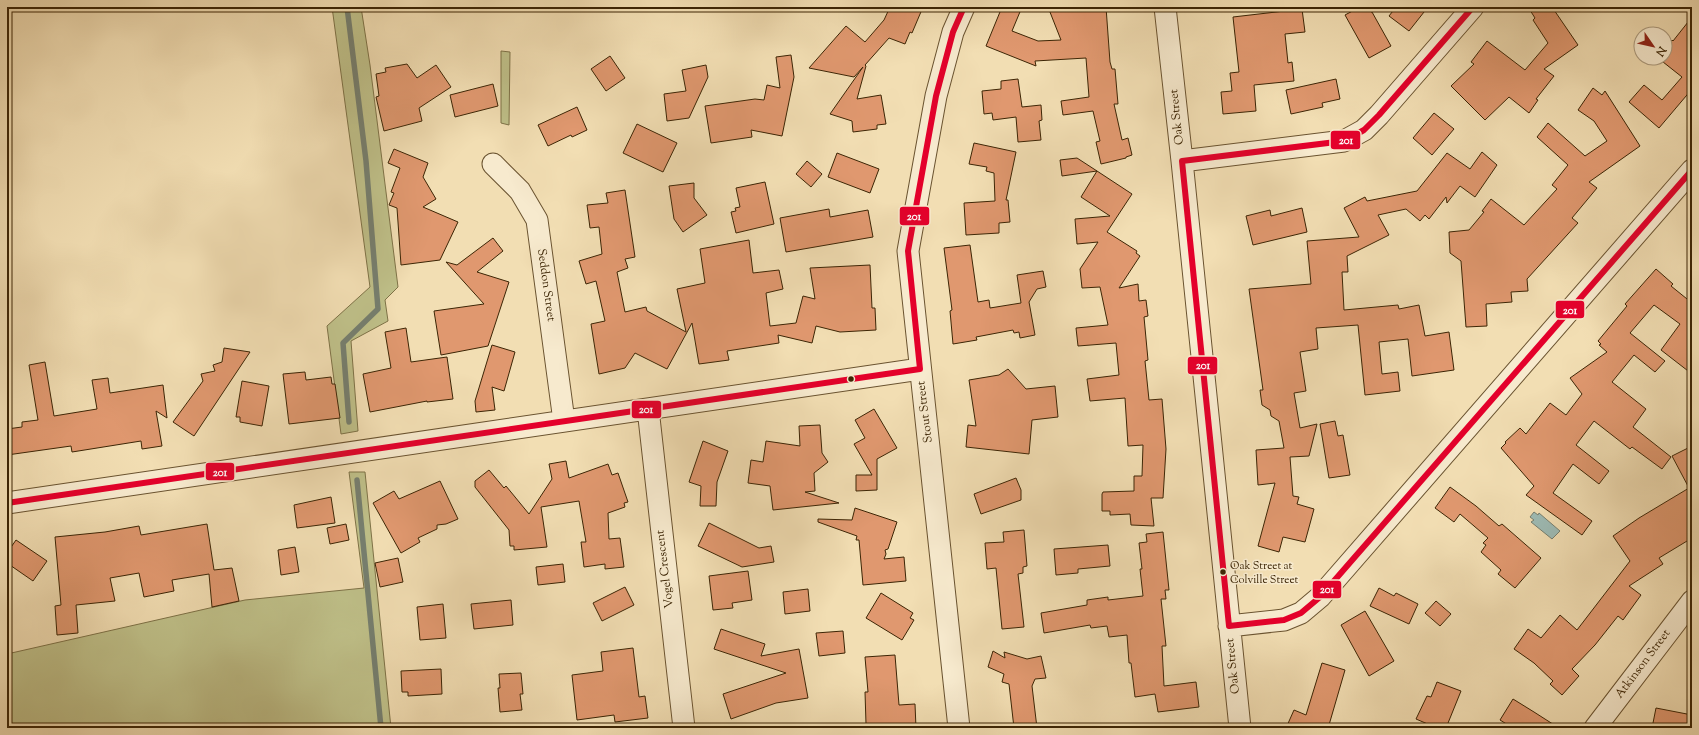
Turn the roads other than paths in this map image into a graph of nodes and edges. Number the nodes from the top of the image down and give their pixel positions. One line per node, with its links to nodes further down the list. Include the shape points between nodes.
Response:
1 (964, 7): 7 (street, Stout Street, via 953,32 936,96 908,251)
2 (1165, 7): 4 (street, Oak Street)
3 (1473, 7): 4 (street, via 1379,115 1364,130 1344,141)
4 (1182, 161): 12 (street, Oak Street)
5 (493, 164): 9 (street, Seddon Street, via 520,191 537,220)
6 (1692, 170): 12 (street, via 1320,597 1301,613 1284,620)
7 (920, 369): 8 (street); 14 (street, Stout Street)
8 (648, 409): 9 (street); 13 (street, Vogel Crescent)
9 (564, 421): 10 (street)
10 (7, 503)
11 (1692, 600): 16 (street, Atkinson Street)
12 (1229, 626): 15 (street, Oak Street)
13 (684, 728)
14 (959, 728)
15 (1240, 728)
16 (1595, 728)

